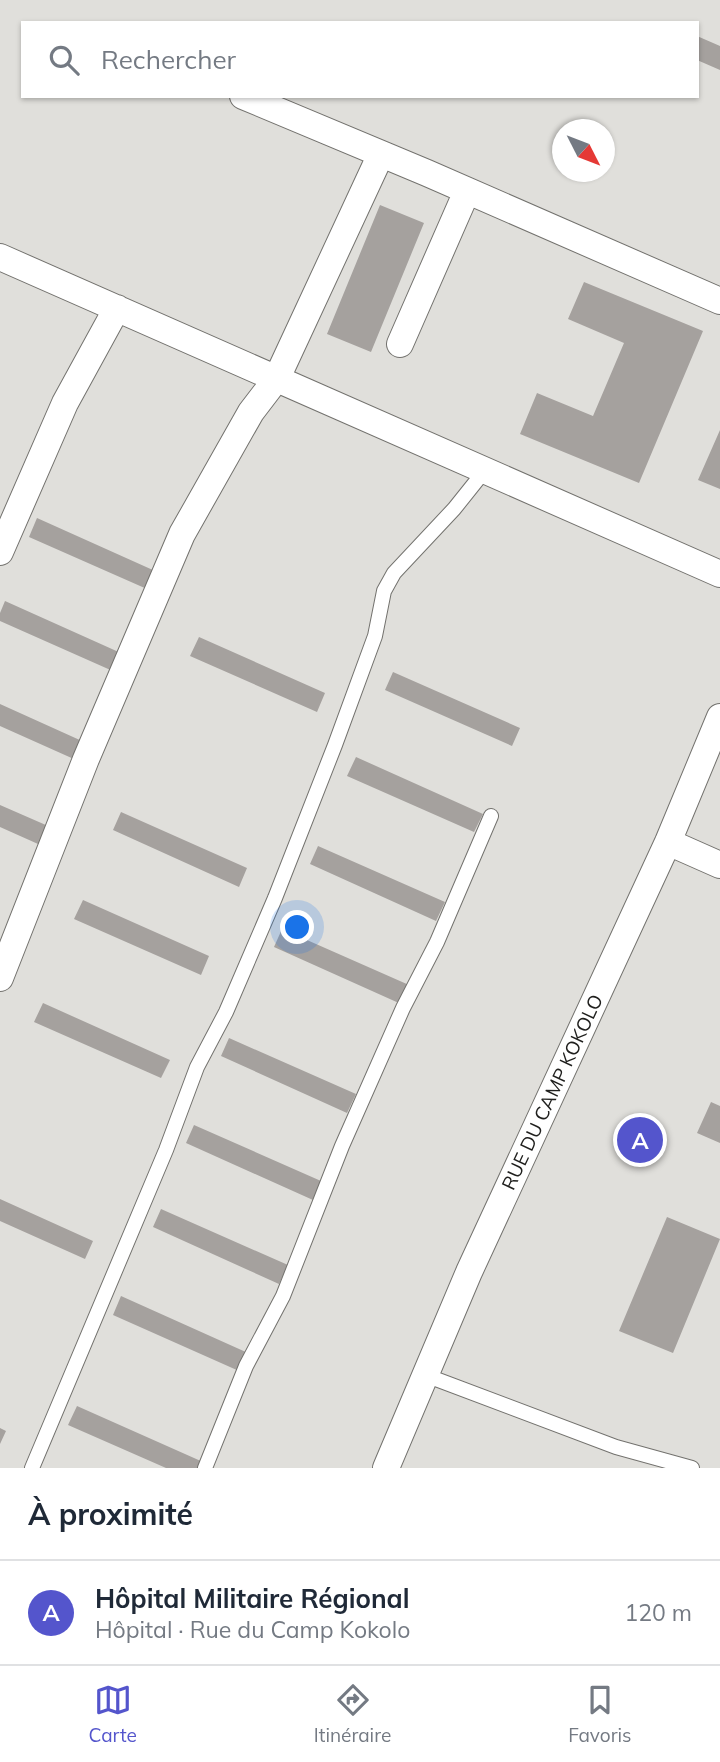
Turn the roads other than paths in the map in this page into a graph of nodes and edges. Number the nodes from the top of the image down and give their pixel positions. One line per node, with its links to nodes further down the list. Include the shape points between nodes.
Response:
1 (248, 98): 2 (street)
2 (381, 154): 3 (street); 8 (street)
3 (467, 191): 5 (street); 7 (street)
4 (0, 257): 6 (street)
5 (720, 301)
6 (117, 308): 8 (street); 10 (street, via 65,402)
7 (400, 344)
8 (277, 378): 9 (street); 16 (street, via 251,411 181,534)
9 (486, 470): 11 (street); 18 (lane, via 394,573 384,591 375,636 275,898 197,1067)
10 (0, 552)
11 (720, 574)
12 (720, 717): 14 (street, RUE DU CAMP KOKOLO)
13 (491, 816): 19 (lane, via 342,1146 283,1296 246,1366)
14 (668, 842): 15 (street); 17 (street, RUE DU CAMP KOKOLO)
15 (720, 865)
16 (0, 978)
17 (425, 1375): 20 (street, RUE DU CAMP KOKOLO); 21 (lane, via 616,1447)
18 (32, 1468)
19 (205, 1468)
20 (386, 1468)
21 (692, 1468)

